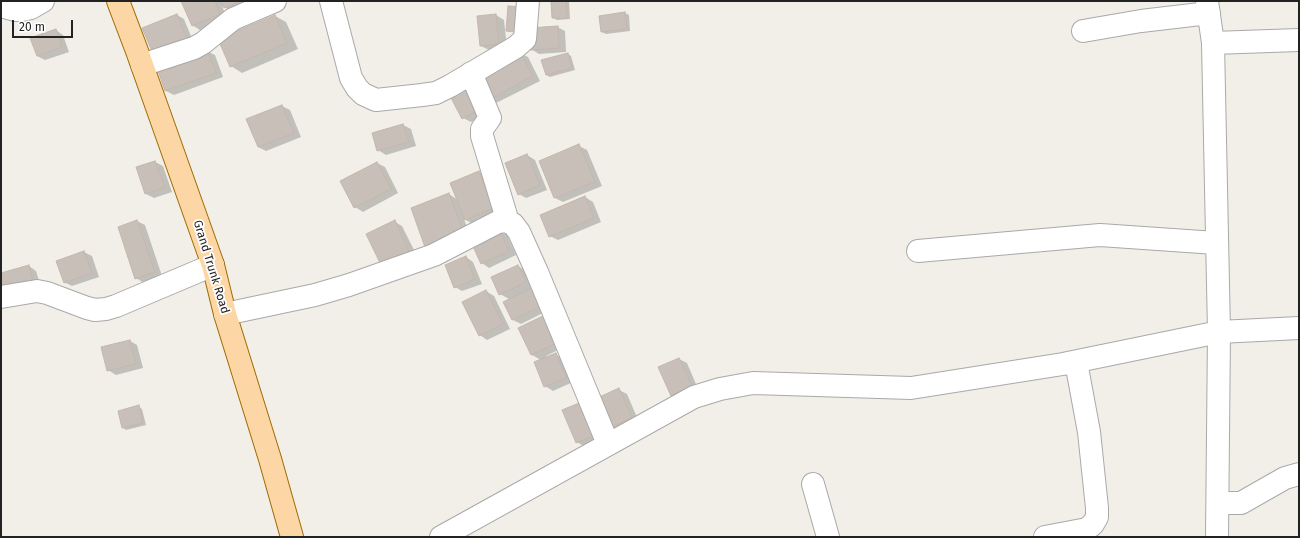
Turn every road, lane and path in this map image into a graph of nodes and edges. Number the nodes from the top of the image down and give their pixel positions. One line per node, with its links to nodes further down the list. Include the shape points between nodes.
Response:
1 (43, 1): 6 (street, via 22,10)
2 (118, 1): 11 (main road, Grand Trunk Road)
3 (276, 1): 11 (street, via 233,19 194,48)
4 (332, 1): 12 (street, via 352,78 363,94 376,100 436,93)
5 (528, 1): 12 (street, via 525,39)
6 (1, 6)
7 (1208, 7): 8 (street); 10 (street)
8 (1083, 31)
9 (1299, 40): 10 (street)
10 (1213, 43): 14 (street)
11 (142, 65): 16 (main road, Grand Trunk Road)
12 (472, 73): 13 (street, via 490,118 482,129 482,136)
13 (508, 222): 18 (street, via 498,222 434,255 349,285); 22 (street, via 519,232)
14 (1216, 242): 15 (street, via 1100,234); 20 (street)
15 (918, 251)
16 (213, 266): 17 (street, via 106,309 87,308 37,291); 18 (main road, Grand Trunk Road)
17 (1, 297)
18 (225, 314): 26 (main road, Grand Trunk Road)
19 (1299, 328): 20 (street)
20 (1219, 332): 21 (street); 25 (street)
21 (1076, 362): 22 (street, via 911,388 753,383 694,397); 29 (street, via 1089,432 1096,517 1087,529)
22 (608, 444): 27 (street)
23 (1299, 474): 25 (street, via 1285,478 1241,502)
24 (813, 484): 28 (street)
25 (1218, 503): 30 (street)
26 (292, 537)
27 (441, 537)
28 (828, 537)
29 (1046, 537)
30 (1217, 537)

